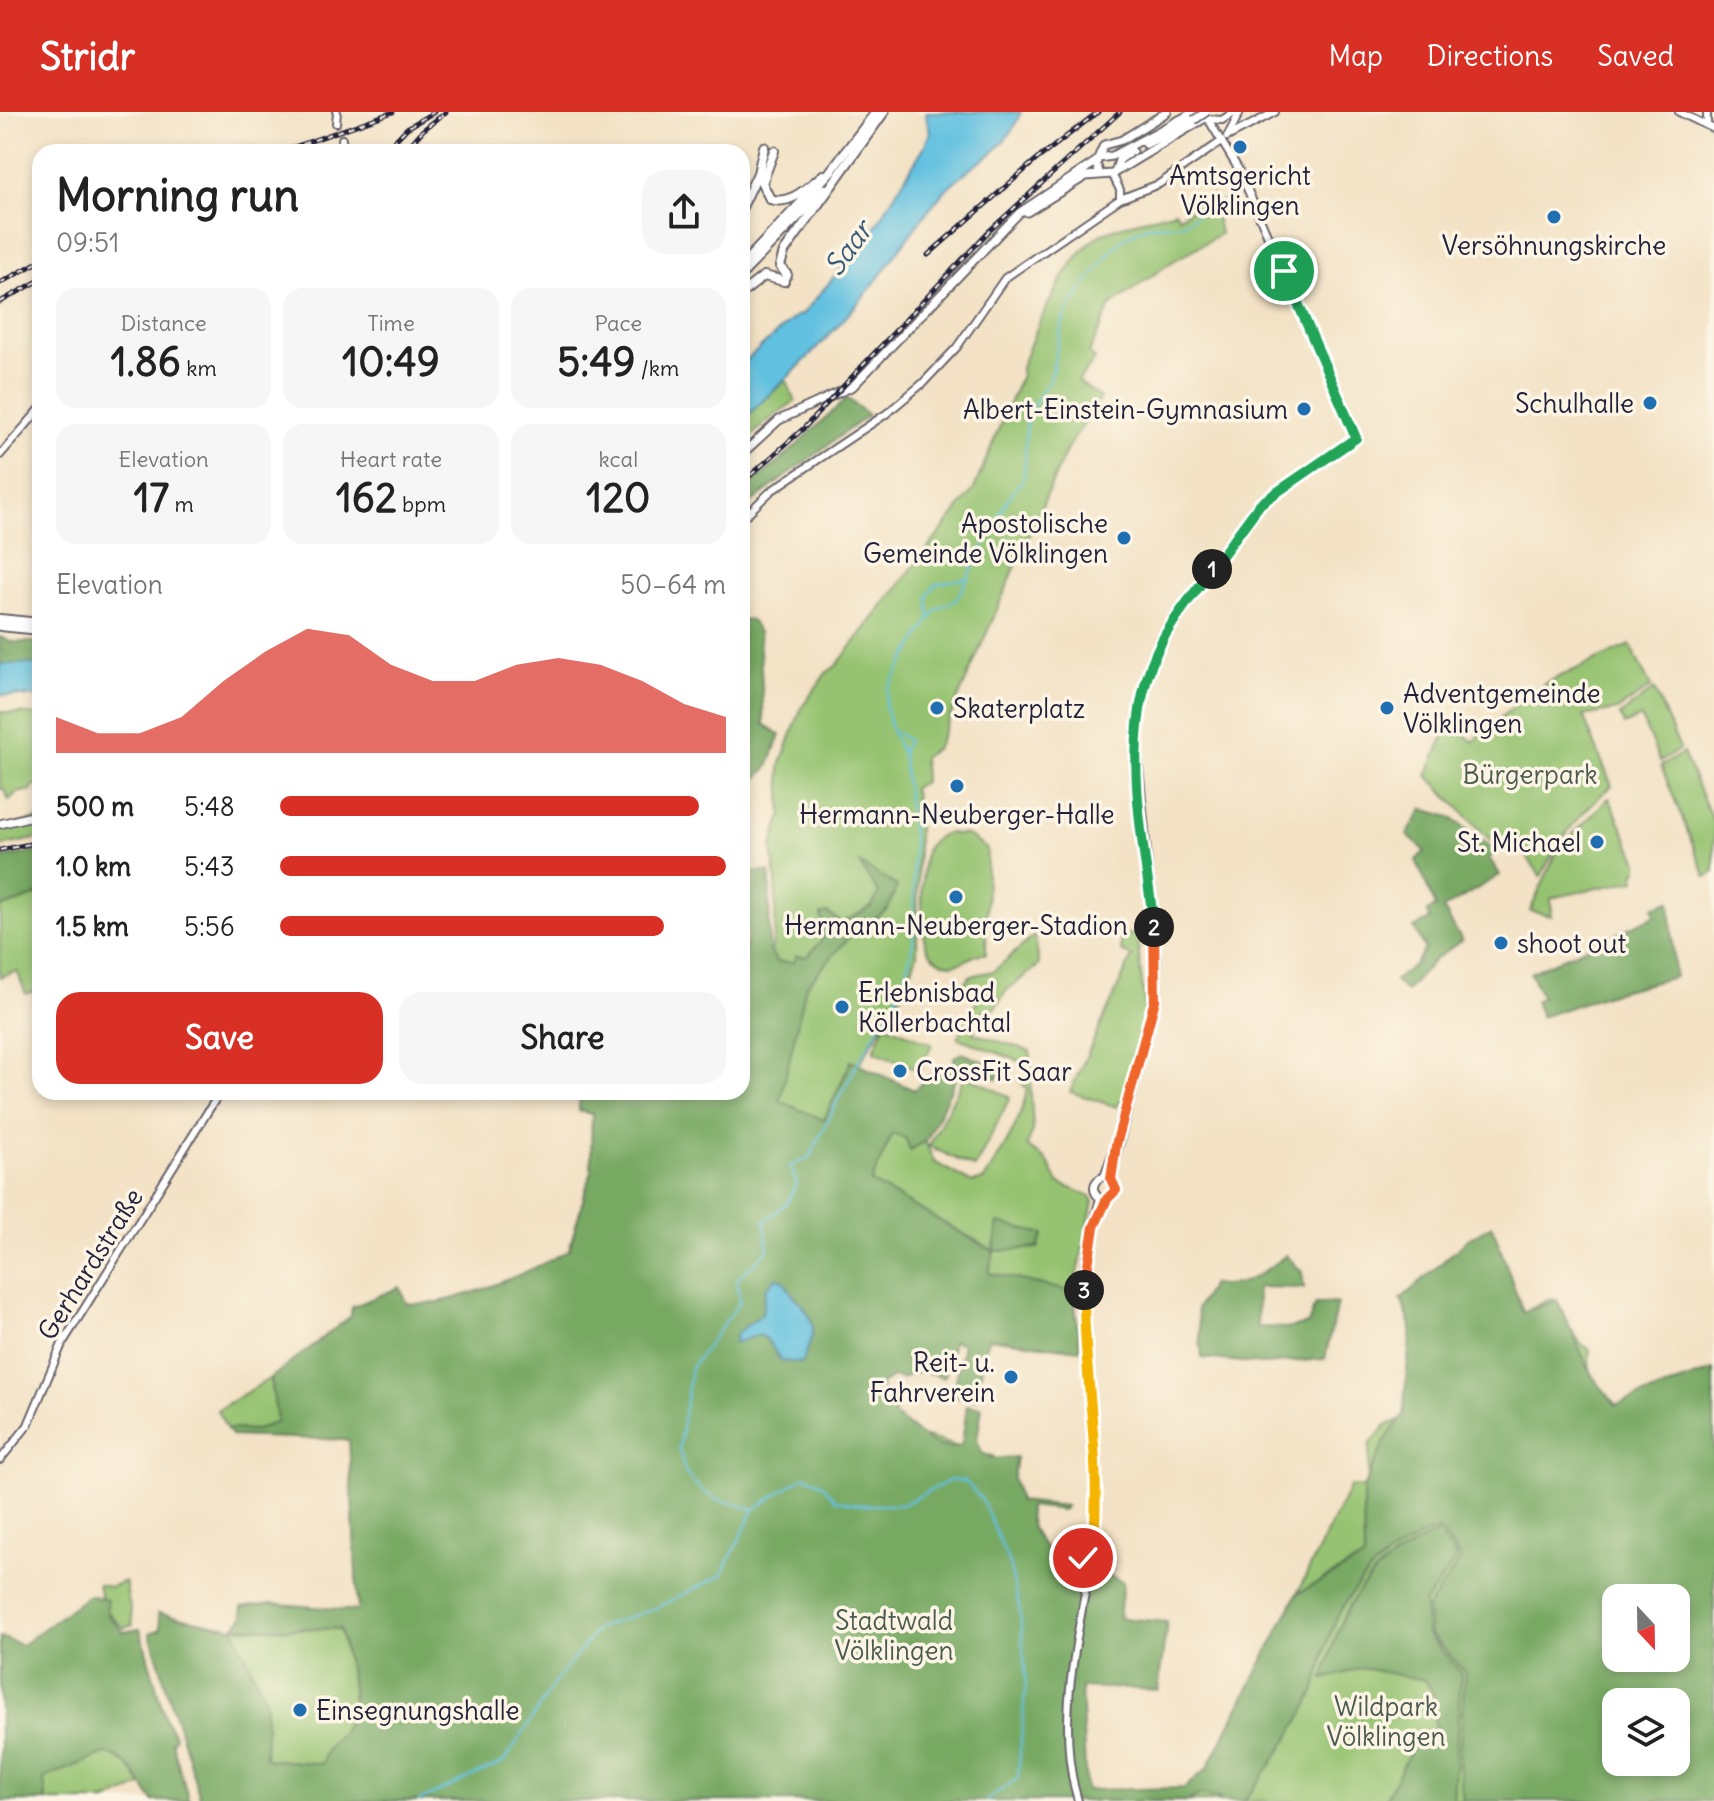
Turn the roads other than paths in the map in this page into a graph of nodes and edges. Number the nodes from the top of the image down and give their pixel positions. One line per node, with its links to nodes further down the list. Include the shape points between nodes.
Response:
1 (337, 112): 13 (main road)
2 (876, 112): 18 (highway)
3 (884, 112): 18 (highway)
4 (1167, 112): 20 (main road, via 1104,145)
5 (1234, 112): 11 (main road, via 1222,120)
6 (1242, 112): 12 (main road, via 1247,120); 15 (main road)
7 (1275, 112): 12 (main road)
8 (1679, 112): 14 (main road)
9 (1707, 112): 14 (main road)
10 (1194, 115): 11 (main road, bridge); 19 (main road); 21 (main road, via 1128,153)
11 (1206, 117): 15 (main road); 21 (main road)
12 (1260, 119): 15 (main road)
13 (336, 123)
14 (1710, 127)
15 (1222, 137): 25 (main road, via 1159,184); 41 (main road, via 1356,438 1260,504 1164,636 1154,658 1138,707 1136,734 1156,949 1155,1000)
16 (342, 139): 17 (main road)
17 (342, 144)
18 (848, 156): 23 (highway)
19 (1112, 156): 20 (main road); 21 (main road)
20 (1098, 159): 22 (main road); 26 (main road)
21 (1115, 170): 22 (main road); 25 (main road)
22 (1099, 172): 26 (main road)
23 (833, 175): 24 (highway, via 793,199 770,199 762,183 769,149); 27 (highway); 28 (highway); 29 (highway, via 784,252 780,266 785,278 767,275)
24 (750, 190)
25 (1120, 199): 33 (main road, via 1005,278 957,347 923,383)
26 (1014, 219): 31 (main road, via 853,386 779,420)
27 (750, 257)
28 (750, 265)
29 (750, 287)
30 (32, 418): 32 (main road)
31 (750, 447)
32 (0, 455)
33 (750, 511)
34 (0, 619): 35 (highway)
35 (32, 622)
36 (0, 626): 37 (highway)
37 (32, 629)
38 (32, 816): 39 (main road)
39 (0, 824)
40 (215, 1100): 43 (main road, Gerhardstraße, via 62,1344 28,1425)
41 (1107, 1178): 42 (main road, via 1094,1187); 42 (main road, via 1116,1190)
42 (1103, 1198): 44 (main road, via 1084,1273 1098,1474)
43 (0, 1460)
44 (1093, 1546): 45 (main road, via 1083,1555); 45 (main road, via 1102,1557)
45 (1090, 1565): 46 (main road, via 1069,1705 1071,1771)
46 (1078, 1801)

